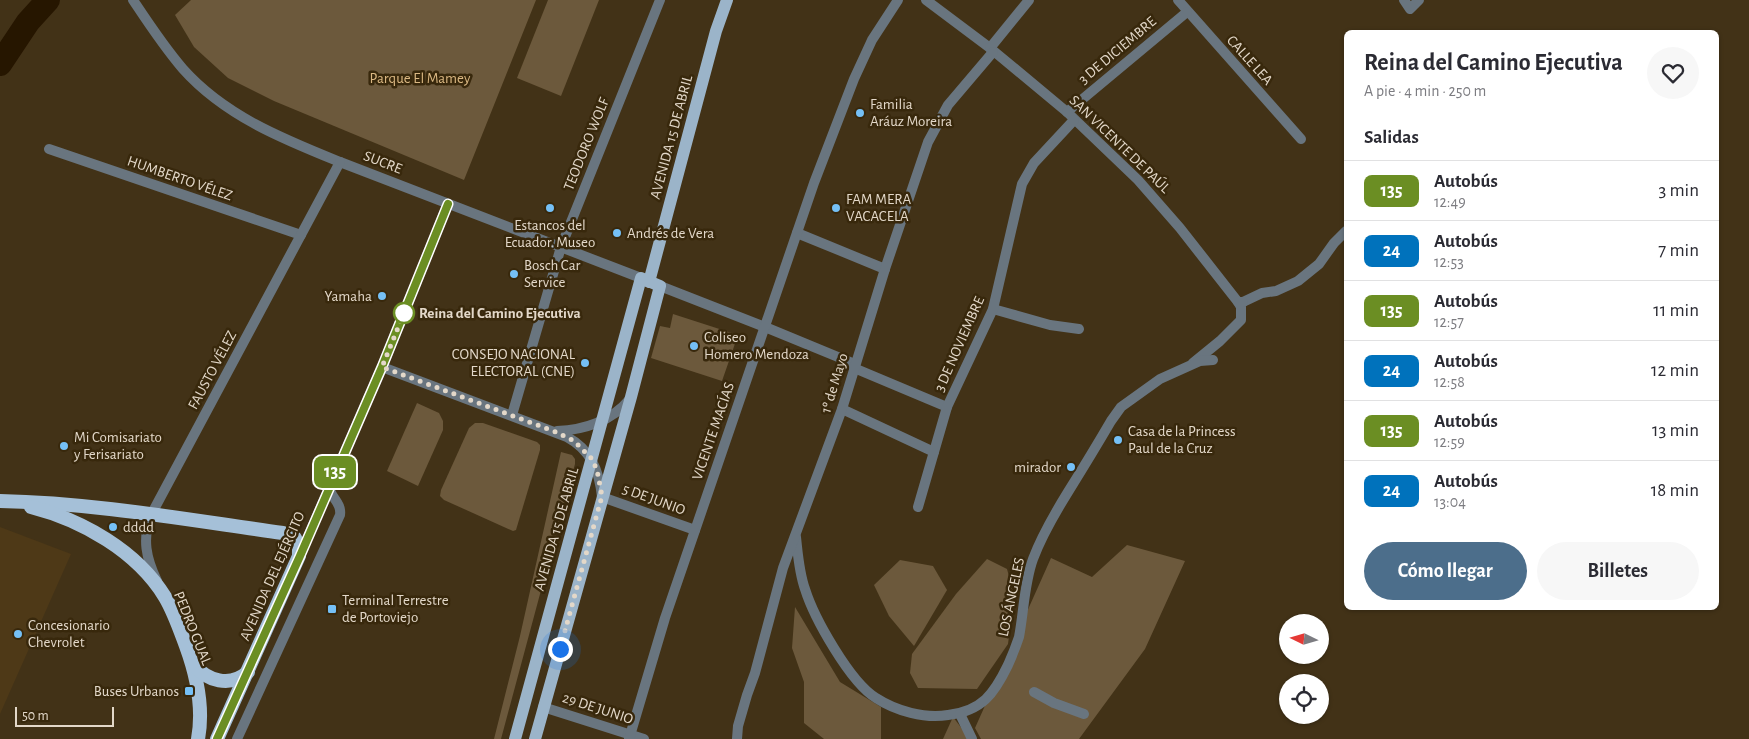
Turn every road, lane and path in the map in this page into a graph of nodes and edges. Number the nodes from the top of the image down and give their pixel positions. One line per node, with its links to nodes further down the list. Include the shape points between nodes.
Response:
1 (134, 0): 14 (street, SUCRE, via 171,55 213,96 273,134)
2 (660, 0): 19 (street, TEODORO WOLF)
3 (727, 0): 21 (main road, AVENIDA 15 DE ABRIL)
4 (898, 0): 16 (street, VICENTE MACÍAS, via 872,40 854,79)
5 (926, 0): 10 (street, SAN VICENTE DE PAÚL)
6 (1029, 0): 10 (street, 1º de Mayo)
7 (1419, 0): 9 (street)
8 (1184, 4): 11 (street, 3 DE DICIEMBRE); 12 (street, CALLE LEA)
9 (1407, 4)
10 (991, 50): 11 (street, SAN VICENTE DE PAÚL); 20 (street, 1º de Mayo, via 948,105 928,142)
11 (1070, 116): 22 (street, SAN VICENTE DE PAÚL, via 1145,187); 23 (street, 3 DE NOVIEMBRE, via 1022,184)
12 (1301, 139)
13 (49, 149): 18 (street, HUMBERTO VÉLEZ)
14 (340, 162): 15 (street, SUCRE); 18 (street, FAUSTO VÉLEZ)
15 (448, 204): 19 (street, SUCRE); 29 (street, AVENIDA DEL EJÉRCITO)
16 (797, 233): 20 (street); 24 (street, VICENTE MACÍAS)
17 (1344, 233): 22 (street, via 1319,264 1298,281)
18 (301, 235): 42 (street, FAUSTO VÉLEZ)
19 (561, 247): 21 (street, SUCRE); 33 (street, TEODORO WOLF)
20 (885, 269): 28 (street, 1º de Mayo)
21 (650, 282): 24 (street, SUCRE); 30 (main road, AVENIDA 15 DE ABRIL); 34 (main road, AVENIDA 15 DE ABRIL)
22 (1240, 302): 27 (street, via 1241,320)
23 (993, 309): 25 (street, via 1050,325); 31 (street, 3 DE NOVIEMBRE)
24 (765, 327): 28 (street, SUCRE); 43 (street, VICENTE MACÍAS)
25 (1079, 329)
26 (1213, 360): 27 (street, LOS ÁNGELES)
27 (1190, 365): 51 (street, LOS ÁNGELES, via 1160,379 1121,407 1111,421 1039,544 1029,574 1018,639 996,689 972,710)
28 (854, 366): 31 (street, SUCRE); 32 (street, 1º de Mayo)
29 (382, 367): 33 (street); 38 (street, AVENIDA DEL EJÉRCITO)
30 (631, 397): 34 (street, via 620,410); 39 (main road, AVENIDA 15 DE ABRIL)
31 (947, 408): 36 (street, 3 DE NOVIEMBRE)
32 (842, 409): 36 (street); 44 (street, 1º de Mayo)
33 (512, 415): 35 (street)
34 (603, 420): 35 (street, via 580,429); 37 (main road, AVENIDA 15 DE ABRIL)
35 (556, 432): 37 (street, via 574,441)
36 (934, 452): 41 (street, 3 DE NOVIEMBRE)
37 (592, 459): 39 (street); 57 (main road, AVENIDA 15 DE ABRIL)
38 (330, 484): 45 (street, AVENIDA DEL EJÉRCITO); 56 (street, via 331,495 340,506 340,515)
39 (602, 496): 43 (street, 5 DE JUNIO); 50 (main road, AVENIDA 15 DE ABRIL)
40 (3, 501): 42 (highway, PEDRO GUAL, via 67,504); 46 (highway, PEDRO GUAL, via 62,517 95,533 138,565)
41 (918, 507)
42 (151, 515): 45 (highway, PEDRO GUAL, via 283,533 295,538); 46 (street, FAUSTO VÉLEZ, via 146,551)
43 (695, 530): 53 (street, VICENTE MACÍAS)
44 (796, 535): 51 (street, LOS ÁNGELES, via 805,590 844,663 864,690 877,699 910,712 943,716); 60 (street, 1º de Mayo, via 778,586)
45 (300, 556): 48 (highway, AVENIDA DEL EJÉRCITO)
46 (165, 597): 47 (highway, PEDRO GUAL)
47 (193, 664): 48 (highway, via 204,675 219,681 235,680); 54 (highway, PEDRO GUAL, via 201,704)
48 (248, 672): 55 (highway, AVENIDA DEL EJÉRCITO)
49 (1034, 692): 52 (street)
50 (544, 707): 53 (street, 29 DE JUNIO); 58 (main road, AVENIDA 15 DE ABRIL)
51 (960, 714): 61 (street)
52 (1084, 714)
53 (629, 736): 59 (street, 29 DE JUNIO)
54 (198, 739)
55 (217, 739)
56 (237, 739)
57 (515, 739)
58 (535, 739)
59 (644, 739)
60 (736, 739)
61 (972, 739)

